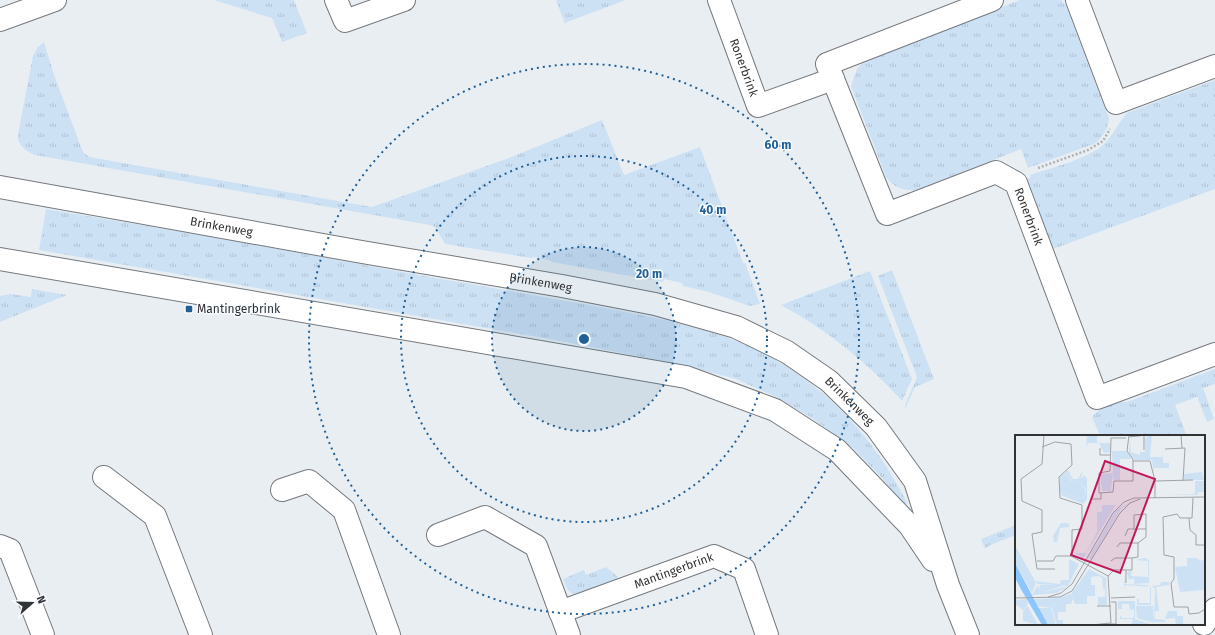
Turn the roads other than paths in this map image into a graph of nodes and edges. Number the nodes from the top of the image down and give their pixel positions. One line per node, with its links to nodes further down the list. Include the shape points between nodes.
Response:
1 (55, 0): 7 (street)
2 (336, 0): 3 (street, via 345,21)
3 (404, 0)
4 (719, 0): 9 (street, Ronerbrink, via 758,106)
5 (992, 0): 9 (street, Ronerbrink, via 827,64)
6 (1077, 0): 8 (street, via 1116,103)
7 (0, 20)
8 (1215, 66)
9 (832, 79): 12 (street, Ronerbrink, via 887,214 996,172 1016,183 1097,398)
10 (0, 187): 17 (street, Brinkenweg, via 608,295 655,304 736,327 787,352 829,381 876,427 915,481)
11 (0, 259): 17 (street, Brinkenweg, via 686,377 775,410 837,450 910,526)
12 (1215, 354)
13 (104, 477): 23 (street, via 155,516)
14 (282, 490): 24 (street, via 309,481 344,510)
15 (438, 535): 19 (street, via 485,517 536,546)
16 (0, 546): 22 (street, via 10,550)
17 (948, 585): 27 (street, Brinkenweg)
18 (1215, 609): 20 (street)
19 (560, 612): 25 (street); 26 (street, Mantingerbrink, via 714,556 744,569)
20 (1205, 623)
21 (1203, 625): 28 (street)
22 (44, 635)
23 (201, 635)
24 (389, 635)
25 (569, 635)
26 (767, 635)
27 (968, 635)
28 (1195, 635)

